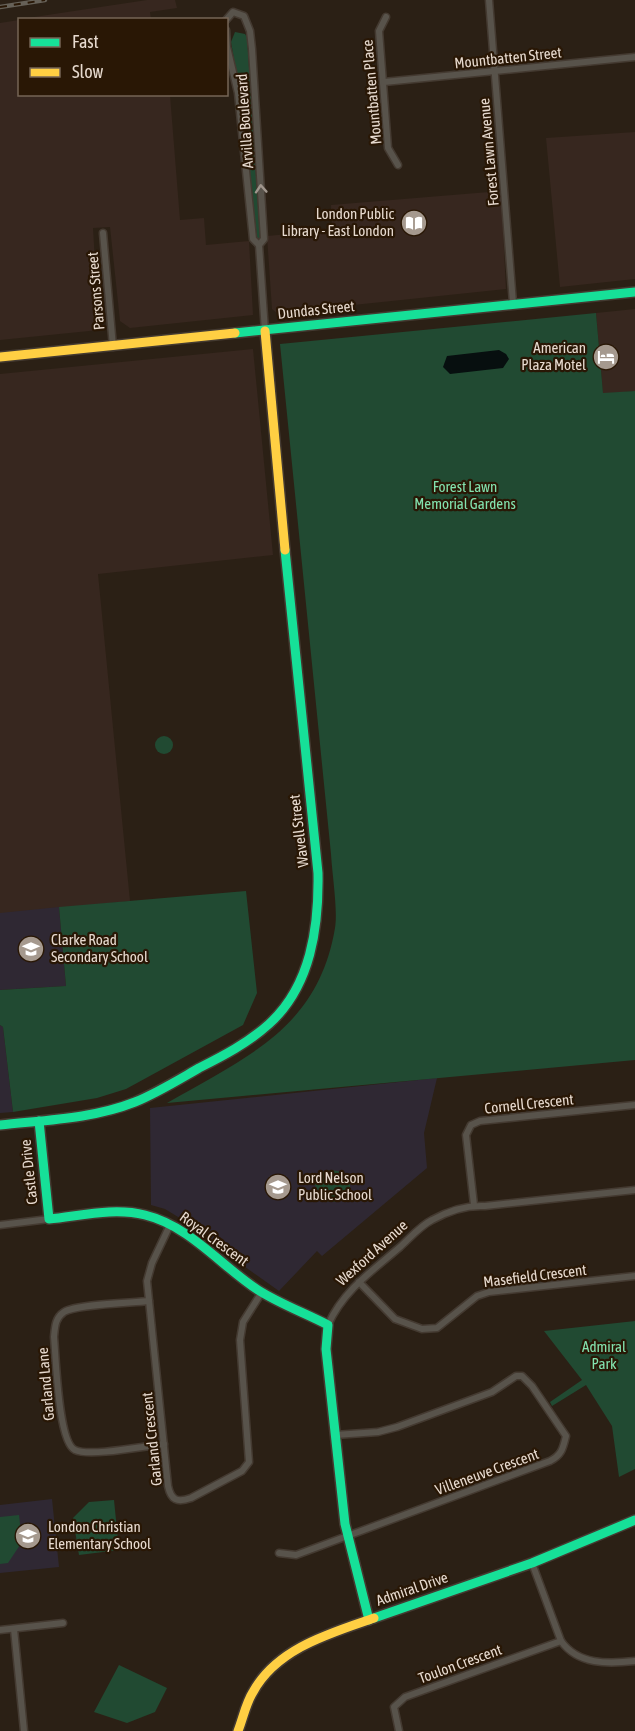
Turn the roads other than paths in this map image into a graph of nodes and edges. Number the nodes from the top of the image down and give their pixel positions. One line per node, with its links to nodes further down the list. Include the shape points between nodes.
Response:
1 (489, 0): 6 (street, Forest Lawn Avenue)
2 (386, 17): 7 (street, Mountbatten Place, via 379,31)
3 (228, 18): 10 (street, Arvilla Boulevard, one-way to 3, via 264,240 250,30 244,16 233,12)
4 (228, 51): 10 (street, Arvilla Boulevard, via 238,93 253,239)
5 (635, 57): 6 (street, Mountbatten Street)
6 (494, 71): 7 (street, Mountbatten Street); 12 (street, Forest Lawn Avenue)
7 (384, 82): 8 (street, Mountbatten Place, via 388,148)
8 (398, 165)
9 (103, 233): 14 (street, Parsons Street)
10 (259, 245): 13 (street, Arvilla Boulevard)
11 (635, 292): 12 (street, Dundas Street)
12 (513, 303): 13 (street, Dundas Street)
13 (265, 331): 14 (street, Dundas Street); 17 (street, Wavell Street, via 318,873 320,907 310,960 276,1017 221,1056 133,1102 97,1113)
14 (113, 347): 15 (street, Dundas Street)
15 (0, 357)
16 (635, 1105): 20 (street, Cornell Crescent, via 471,1125 466,1135)
17 (39, 1121): 18 (street, Wavell Street); 21 (street, Castle Drive)
18 (0, 1125)
19 (635, 1190): 20 (street, Wexford Avenue)
20 (474, 1205): 25 (street, Wexford Avenue, via 429,1221)
21 (49, 1219): 22 (street, Royal Crescent); 23 (street, Royal Crescent, via 126,1212)
22 (0, 1225)
23 (170, 1225): 26 (street, Royal Crescent); 27 (street, Garland Crescent, via 147,1281)
24 (635, 1276): 25 (street, Masefield Crescent, via 489,1292 477,1296 437,1328 423,1329 395,1319)
25 (359, 1282): 28 (street, Wexford Avenue, via 335,1308)
26 (262, 1292): 28 (street, Royal Crescent); 30 (street, Garland Crescent, via 243,1322 240,1340 249,1462 242,1471 183,1501 170,1495)
27 (149, 1301): 30 (street, Garland Crescent); 30 (street, Garland Lane, via 72,1308 59,1316 54,1337 62,1429 74,1450 88,1453)
28 (328, 1325): 29 (street, Wexford Avenue, via 326,1349)
29 (335, 1435): 32 (street, Wexford Avenue); 32 (street, Villeneuve Crescent, via 397,1427 492,1392 522,1376 566,1436 557,1458)
30 (164, 1444)
31 (635, 1520): 34 (street, Admiral Drive)
32 (349, 1535): 33 (street, via 296,1555); 35 (street, Wexford Avenue)
33 (279, 1552)
34 (532, 1563): 35 (street, Admiral Drive); 39 (street)
35 (369, 1620): 42 (street, Admiral Drive, via 314,1639 274,1665 253,1691)
36 (63, 1623): 37 (street)
37 (14, 1629): 38 (street); 41 (street)
38 (0, 1630)
39 (561, 1641): 40 (street, via 568,1651 588,1661); 43 (street, Toulon Crescent, via 405,1697 394,1707)
40 (635, 1660)
41 (24, 1731)
42 (238, 1731)
43 (399, 1731)

